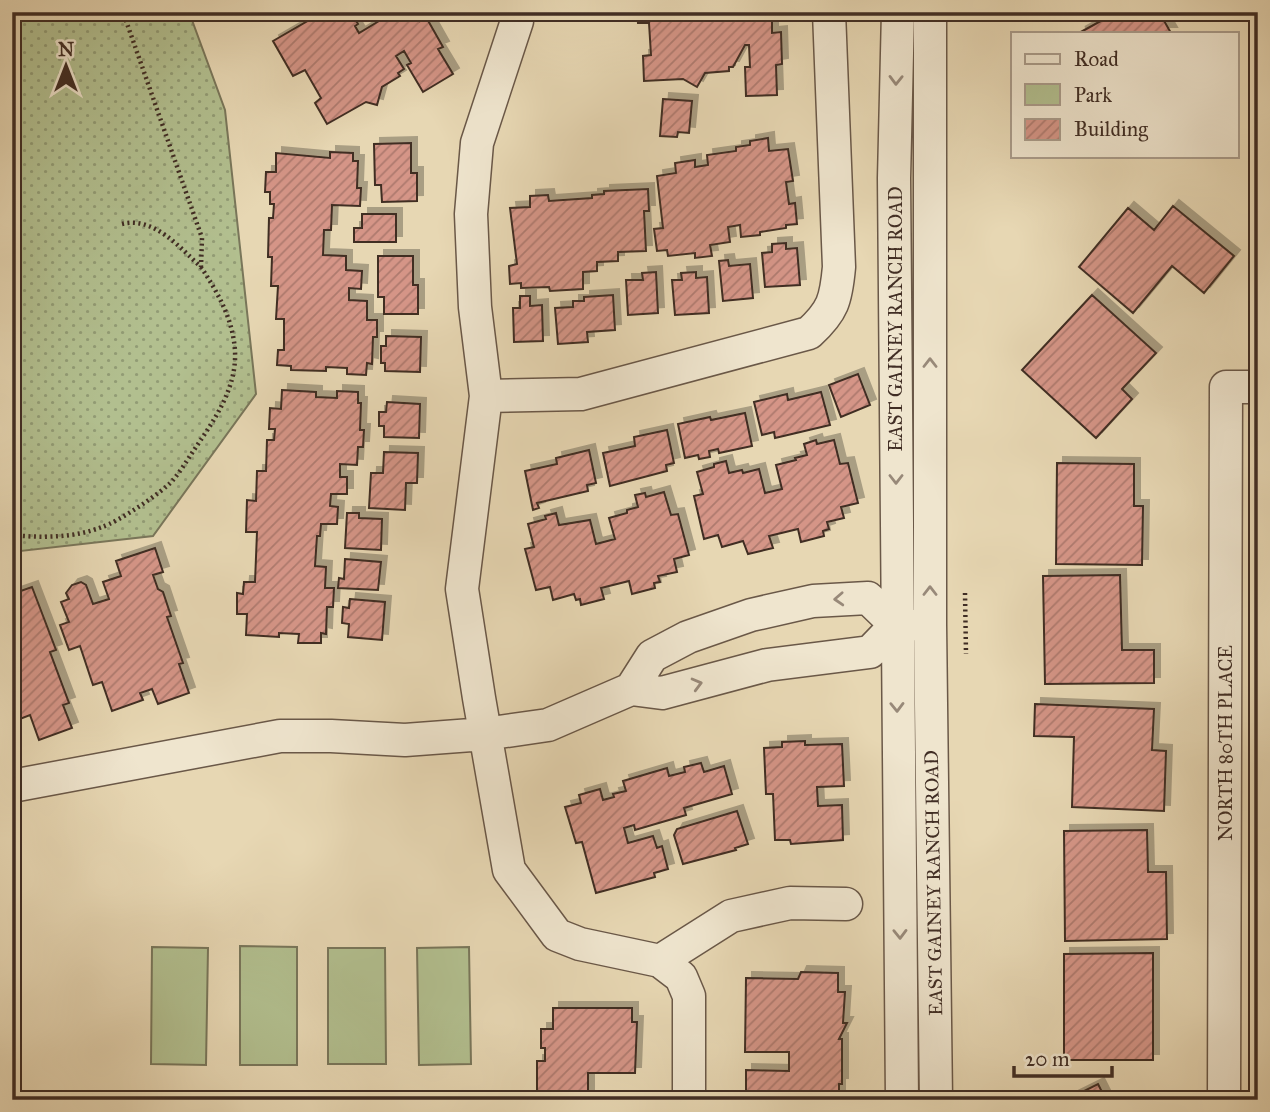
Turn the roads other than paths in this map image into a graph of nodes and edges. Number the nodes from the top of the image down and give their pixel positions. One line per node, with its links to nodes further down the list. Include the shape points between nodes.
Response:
1 (516, 12): 6 (street, via 517,21 477,143 471,214 475,307)
2 (829, 12): 6 (street, via 839,267 837,290 827,316 809,333 581,394)
3 (898, 12): 8 (street, EAST GAINEY RANCH ROAD, one-way to 8)
4 (930, 12): 7 (street, EAST GAINEY RANCH ROAD, one-way to 4)
5 (1258, 387): 17 (street, NORTH 80TH PLACE, via 1226,387)
6 (486, 396): 10 (street, via 462,589)
7 (930, 624): 8 (street); 16 (street, EAST GAINEY RANCH ROAD)
8 (896, 625): 9 (street, one-way to 8, via 662,694 767,665 870,652); 9 (street, one-way to 9, via 868,598 813,601 751,615 688,637 652,656); 15 (street, EAST GAINEY RANCH ROAD, one-way to 15)
9 (631, 689): 10 (street, via 548,725)
10 (485, 734): 11 (street, via 405,740 280,736); 13 (street, via 509,870 557,935)
11 (12, 786)
12 (846, 904): 13 (street, via 790,903 731,916)
13 (660, 961): 14 (street, via 681,977 689,996)
14 (689, 1100)
15 (902, 1100)
16 (936, 1100)
17 (1224, 1100)

